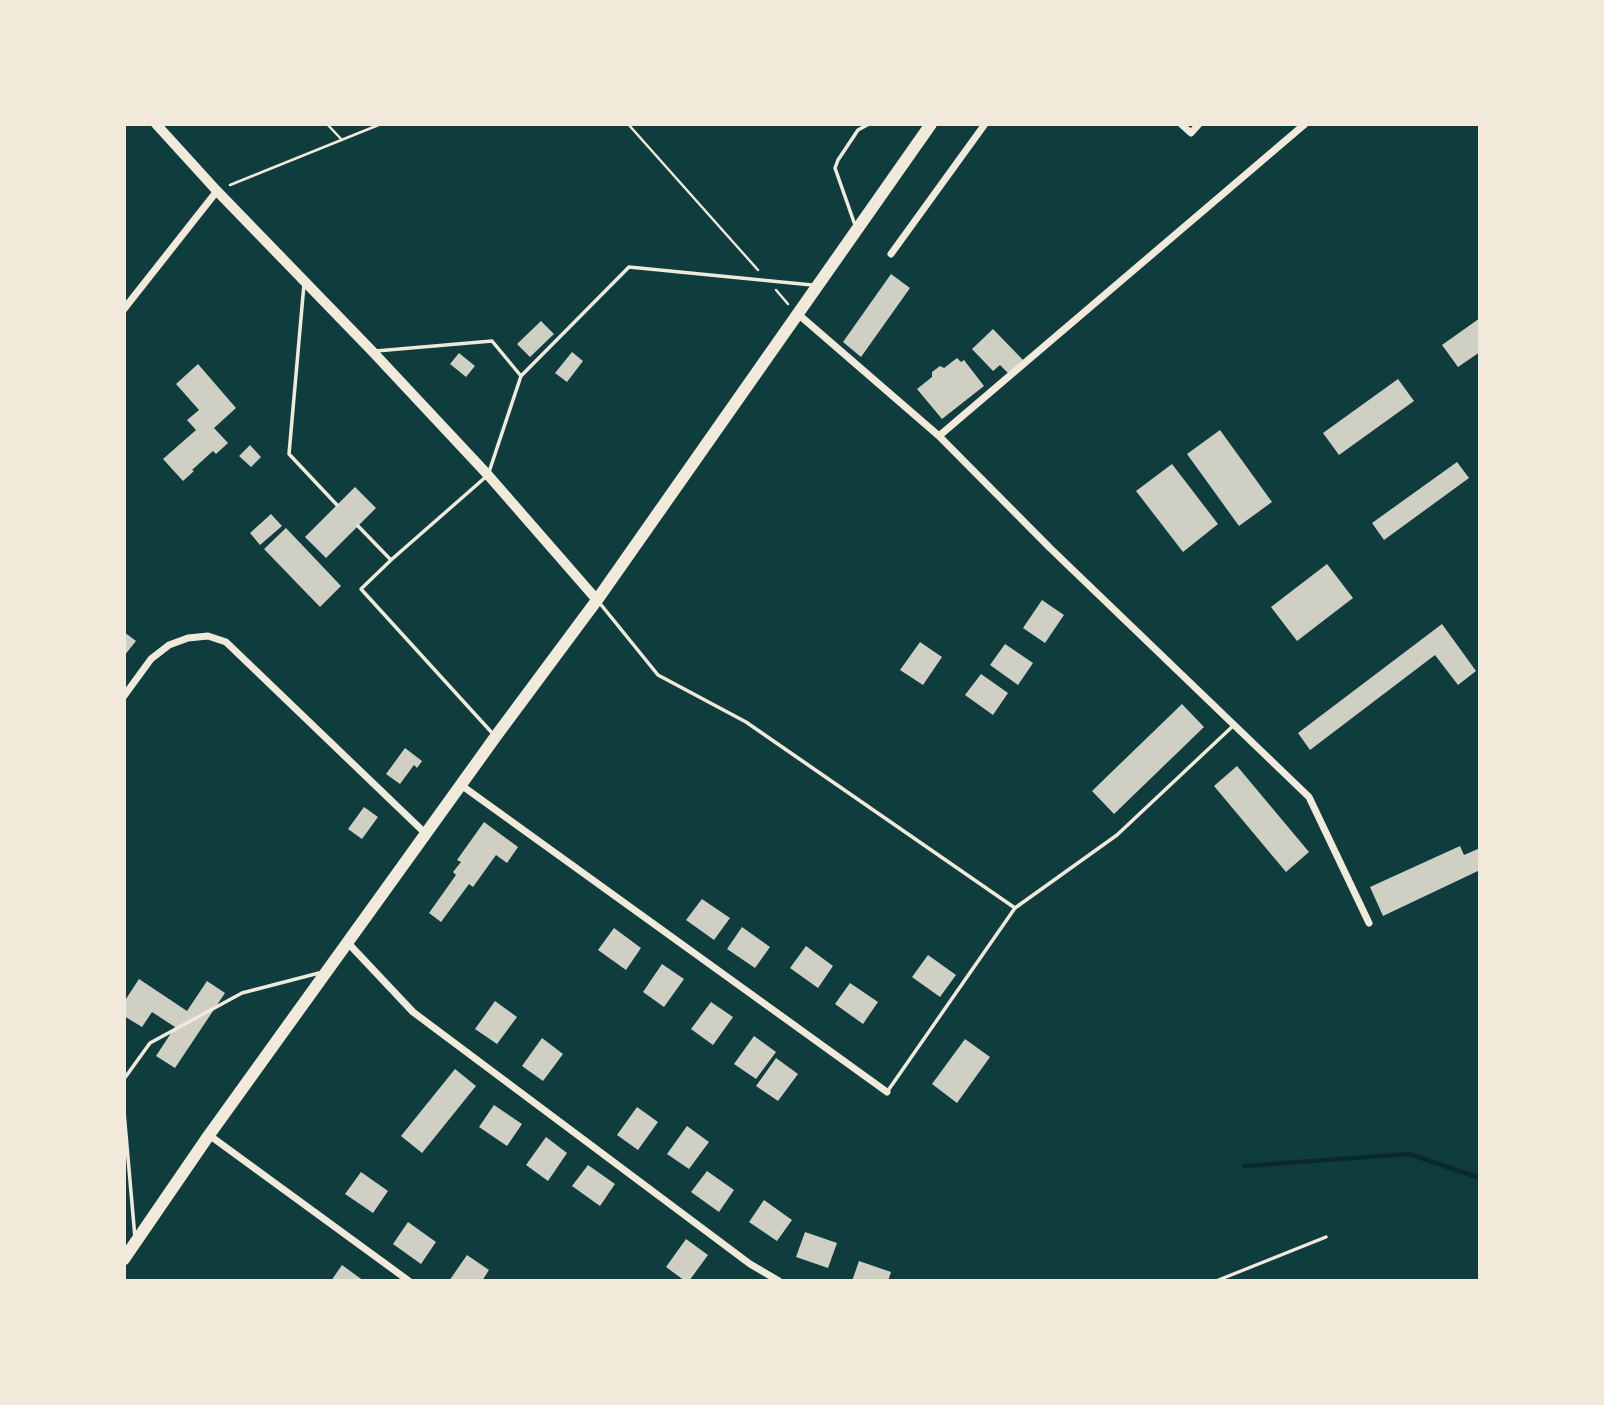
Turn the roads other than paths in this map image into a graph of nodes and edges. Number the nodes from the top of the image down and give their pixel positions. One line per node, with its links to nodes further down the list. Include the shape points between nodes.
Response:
1 (156, 124): 8 (street)
2 (869, 124): 9 (lane, via 858,130 835,168)
3 (931, 124): 9 (highway)
4 (985, 124): 10 (street)
5 (1181, 124): 6 (street, via 1191,133)
6 (1199, 124)
7 (1305, 124): 17 (street)
8 (217, 191): 11 (street); 13 (street)
9 (856, 230): 12 (highway)
10 (891, 254)
11 (305, 282): 15 (street); 19 (lane, via 289,454)
12 (817, 286): 14 (highway); 16 (lane, via 629,267)
13 (124, 309)
14 (798, 314): 17 (street); 22 (highway)
15 (372, 351): 16 (lane, via 492,341); 18 (street)
16 (521, 376): 18 (lane)
17 (939, 436): 24 (street)
18 (488, 475): 21 (lane); 22 (street)
19 (337, 505)
20 (358, 526): 21 (lane)
21 (391, 560): 25 (lane, via 361,589)
22 (597, 600): 25 (highway); 28 (lane, via 657,675 746,722)
23 (124, 696): 27 (street, via 151,659 169,646 208,636 226,642)
24 (1234, 725): 28 (lane, via 1117,835); 29 (street, via 1309,797)
25 (496, 736): 26 (highway)
26 (461, 785): 27 (highway); 33 (street)
27 (426, 834): 30 (highway)
28 (1015, 908): 33 (lane)
29 (1370, 923)
30 (348, 943): 31 (highway); 40 (street, via 412,1012)
31 (327, 971): 32 (lane, via 242,992 150,1043); 35 (highway)
32 (124, 1079)
33 (887, 1092)
34 (124, 1112): 37 (lane)
35 (209, 1135): 37 (highway); 39 (street)
36 (1326, 1237): 41 (lane)
37 (135, 1244): 38 (highway)
38 (124, 1259)
39 (409, 1281)
40 (779, 1281)
41 (1216, 1281)

